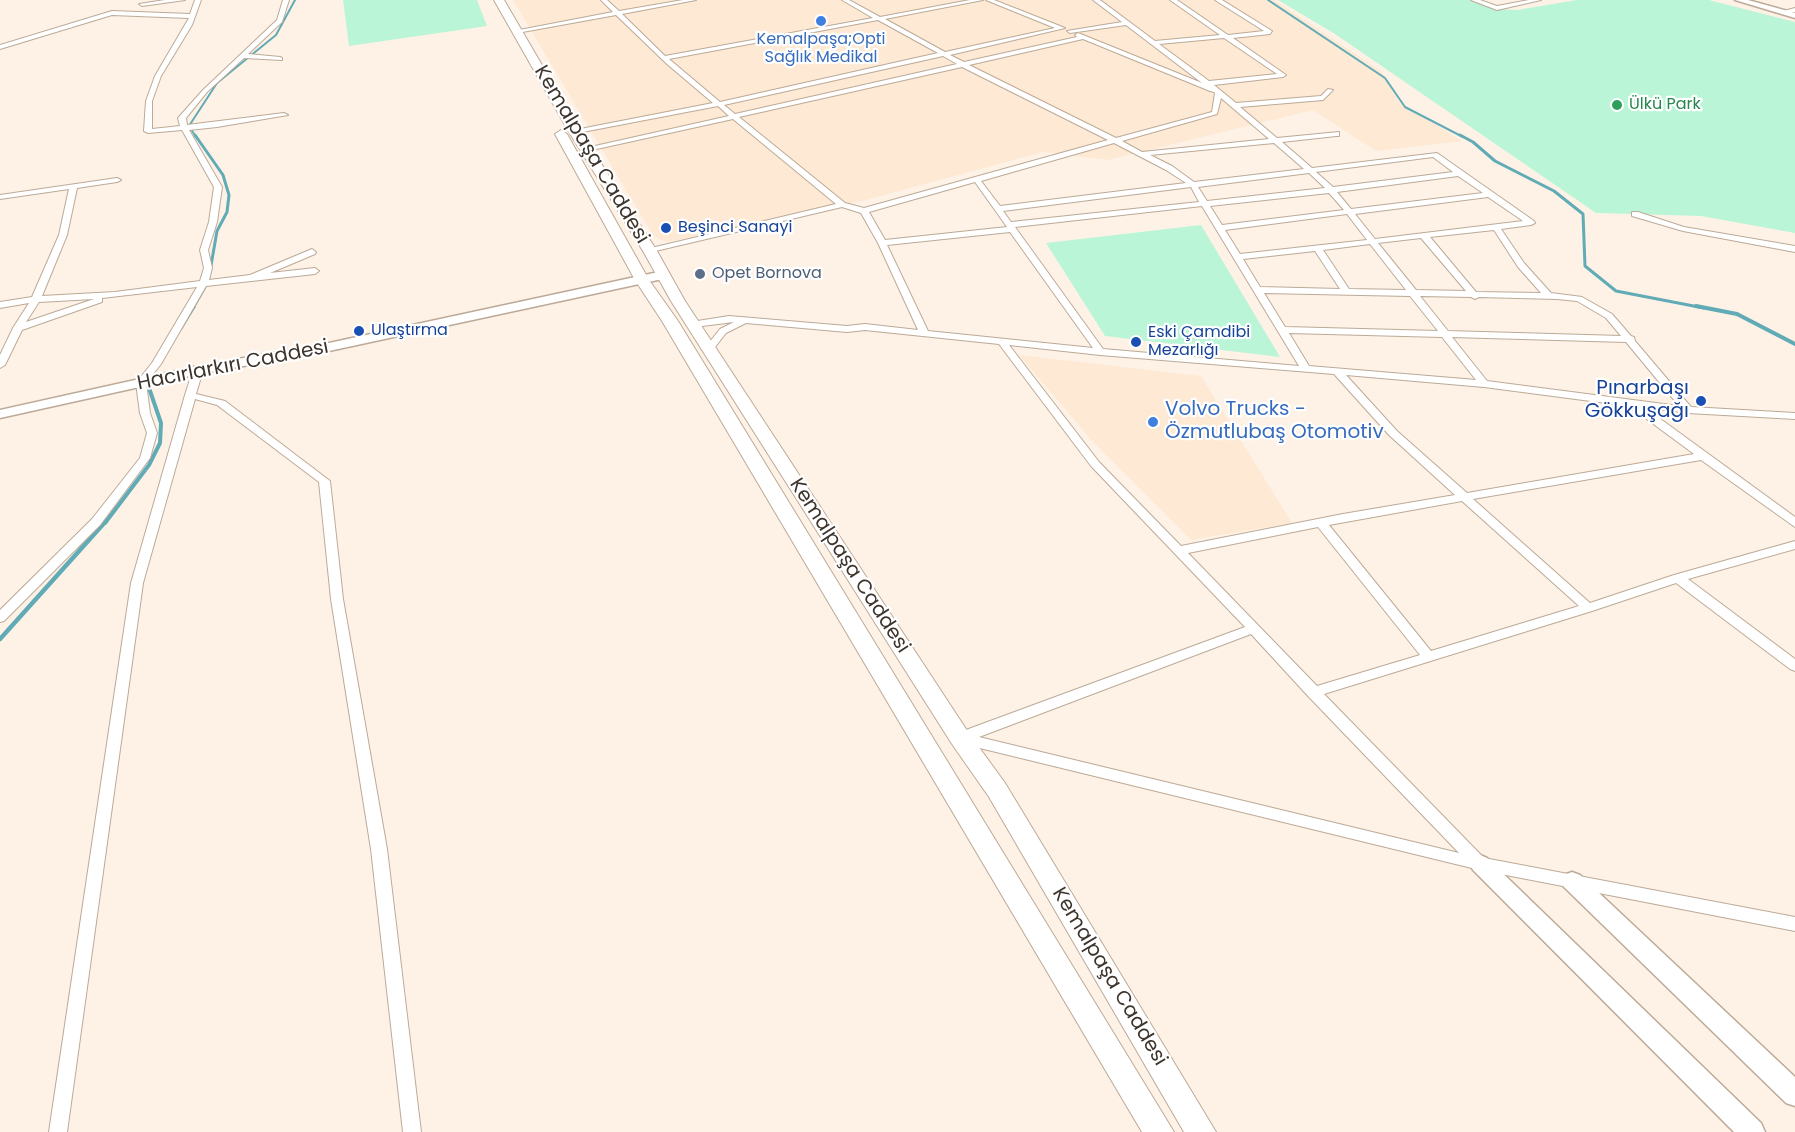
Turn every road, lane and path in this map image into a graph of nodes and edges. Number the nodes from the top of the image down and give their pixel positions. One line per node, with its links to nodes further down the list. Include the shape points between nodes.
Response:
1 (182, 0): 18 (street)
2 (198, 0): 22 (street)
3 (286, 0): 34 (street, via 280,21)
4 (488, 0): 83 (main road, Kemalpaşa Caddesi)
5 (499, 0): 27 (main road, Kemalpaşa Caddesi)
6 (604, 0): 20 (street)
7 (674, 0): 20 (street)
8 (693, 0): 20 (street)
9 (845, 0): 24 (street)
10 (980, 0): 24 (street)
11 (989, 0): 26 (street)
12 (1096, 0): 25 (street)
13 (1173, 0): 29 (street)
14 (1218, 0): 29 (street, via 1270,32)
15 (1474, 0): 16 (street, via 1497,8)
16 (1538, 0)
17 (1739, 0): 21 (street)
18 (142, 4)
19 (1795, 10): 21 (street)
20 (616, 12): 27 (street); 35 (street)
21 (1783, 12): 23 (street)
22 (192, 16): 32 (street, via 112,13); 47 (street, via 158,76 149,101 148,131)
23 (1795, 16)
24 (878, 18): 33 (street); 35 (street)
25 (1126, 23): 28 (street); 31 (street)
26 (1062, 28): 28 (street); 33 (street)
27 (515, 29): 48 (main road, Kemalpaşa Caddesi)
28 (1070, 31): 30 (street)
29 (1226, 36): 31 (street); 38 (street, via 1283,75)
30 (1084, 37): 37 (street); 39 (street)
31 (1155, 43): 38 (street)
32 (0, 47)
33 (944, 54): 37 (street); 42 (street)
34 (245, 56): 36 (street); 47 (street, via 205,91 182,118)
35 (664, 58): 42 (street)
36 (280, 59)
37 (966, 66): 46 (street); 51 (street)
38 (1209, 83): 39 (street); 41 (street)
39 (1197, 85): 41 (street)
40 (1330, 90): 43 (street, via 1323,98)
41 (1219, 92): 43 (street); 44 (street)
42 (720, 104): 46 (street); 48 (street)
43 (1238, 107): 44 (street); 50 (street)
44 (1215, 112): 51 (street)
45 (284, 115): 47 (street)
46 (736, 118): 52 (street); 64 (street)
47 (189, 127): 84 (street, via 218,187 204,250 208,268)
48 (575, 132): 52 (main road, Kemalpaşa Caddesi)
49 (1336, 134): 50 (street)
50 (1276, 140): 53 (street); 54 (street)
51 (1115, 141): 53 (street); 57 (street)
52 (586, 150): 77 (main road, Kemalpaşa Caddesi)
53 (1140, 154): 58 (street)
54 (1309, 169): 55 (street, via 1434,154); 58 (street); 60 (street)
55 (1460, 173): 60 (street); 61 (street)
56 (117, 180): 59 (street)
57 (977, 180): 65 (street); 66 (street)
58 (1193, 185): 63 (street); 65 (street)
59 (74, 186): 62 (street); 91 (street, via 63,235)
60 (1331, 190): 63 (street); 67 (street)
61 (1491, 194): 67 (street); 70 (street, via 1531,223)
62 (0, 197)
63 (1205, 204): 69 (street); 71 (street)
64 (842, 206): 66 (street); 77 (street)
65 (998, 208): 69 (street)
66 (864, 211): 74 (street)
67 (1351, 213): 71 (street); 73 (street)
68 (1635, 214): 76 (street, via 1683,229)
69 (1011, 227): 74 (street); 103 (street)
70 (1496, 227): 72 (street); 90 (street, via 1521,265)
71 (1220, 228): 79 (street)
72 (1424, 236): 73 (street); 89 (street)
73 (1373, 242): 75 (street); 87 (street)
74 (882, 243): 98 (street)
75 (1318, 249): 79 (street); 86 (street)
76 (1795, 249)
77 (650, 251): 81 (main road, Kemalpaşa Caddesi)
78 (312, 252): 82 (street)
79 (1238, 257): 85 (street)
80 (315, 271): 82 (street)
81 (663, 275): 83 (street, Hacırlarkırı Caddesi); 94 (main road, Kemalpaşa Caddesi)
82 (252, 277): 84 (street)
83 (642, 280): 94 (main road, Kemalpaşa Caddesi); 106 (street, Hacırlarkırı Caddesi, via 328,347)
84 (204, 282): 88 (street); 108 (street)
85 (1258, 290): 86 (street); 97 (street)
86 (1346, 292): 87 (street)
87 (1410, 293): 89 (street); 99 (street)
88 (115, 295): 91 (street); 96 (street)
89 (1475, 296): 90 (street)
90 (1550, 296): 100 (street, via 1579,298 1610,316)
91 (36, 299): 92 (street); 96 (street)
92 (0, 305)
93 (746, 320): 94 (street); 95 (street, via 846,329); 102 (street, via 723,331)
94 (682, 322): 95 (street, via 754,313 850,322); 102 (main road, Kemalpaşa Caddesi); 135 (main road, Kemalpaşa Caddesi)
95 (865, 327): 98 (street)
96 (18, 328): 104 (street)
97 (1283, 330): 99 (street); 105 (street)
98 (925, 334): 101 (street)
99 (1443, 334): 100 (street); 109 (street)
100 (1631, 339): 112 (street)
101 (1002, 342): 103 (street); 120 (street, via 1095,464)
102 (709, 349): 128 (main road, Kemalpaşa Caddesi)
103 (1100, 352): 105 (street)
104 (0, 365)
105 (1306, 369): 107 (street)
106 (198, 370): 108 (street, Hacırlarkırı Caddesi); 110 (street)
107 (1337, 372): 109 (street); 116 (street, via 1393,433)
108 (141, 384): 113 (street, Hacırlarkırı Caddesi); 123 (street, via 152,433 145,459 96,522)
109 (1484, 384): 111 (street)
110 (190, 395): 133 (street, via 137,583); 134 (street, via 220,403 324,481 337,598 379,849)
111 (1633, 404): 112 (street); 115 (street)
112 (1688, 410): 114 (street)
113 (0, 414)
114 (1795, 416)
115 (1703, 456): 116 (street); 118 (street)
116 (1464, 499): 117 (street); 122 (street)
117 (1321, 523): 120 (street); 125 (street)
118 (1795, 523)
119 (1795, 545): 121 (street)
120 (1178, 551): 124 (street)
121 (1678, 578): 122 (street); 126 (street)
122 (1588, 608): 125 (street)
123 (0, 618)
124 (1252, 629): 127 (street); 128 (street)
125 (1429, 657): 127 (street)
126 (1795, 666)
127 (1313, 692): 129 (street)
128 (960, 738): 129 (street); 136 (main road, Kemalpaşa Caddesi, via 997,790)
129 (1480, 864): 130 (street); 137 (street)
130 (1572, 881): 131 (street); 132 (street)
131 (1795, 924)
132 (1795, 1094)
133 (58, 1132)
134 (412, 1132)
135 (1159, 1132)
136 (1201, 1132)
137 (1752, 1132)

